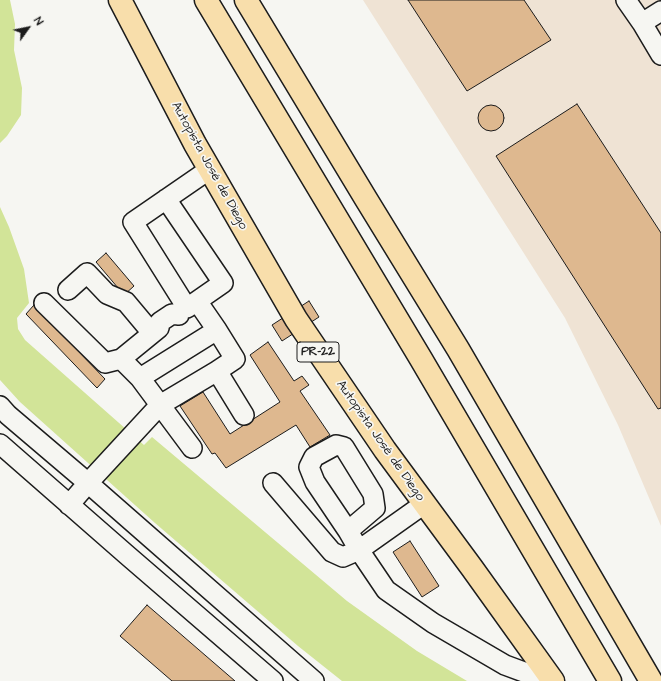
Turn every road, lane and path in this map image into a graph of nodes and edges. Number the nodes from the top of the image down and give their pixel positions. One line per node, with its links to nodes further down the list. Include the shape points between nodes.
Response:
1 (120, 0): 8 (highway, Autopista José de Diego / PR-22)
2 (206, 0): 33 (highway)
3 (246, 0): 34 (highway, via 458,349)
4 (626, 0): 6 (street)
5 (661, 11): 6 (street)
6 (642, 24): 7 (street)
7 (661, 55)
8 (210, 169): 9 (street); 25 (highway, Autopista José de Diego / PR-22, via 296,319)
9 (166, 199): 12 (street, via 133,222); 12 (street, via 223,283)
10 (68, 290): 14 (street, via 87,273 108,294 126,302)
11 (44, 303): 15 (street, via 105,363)
12 (188, 308): 13 (street); 14 (street, via 160,322)
13 (217, 330): 16 (street, via 235,359); 17 (street)
14 (155, 331): 15 (street)
15 (121, 359): 17 (street)
16 (216, 371): 18 (street); 20 (street)
17 (140, 378): 18 (street)
18 (160, 405): 22 (street); 23 (street)
19 (0, 406): 23 (street)
20 (244, 415)
21 (0, 444): 26 (street)
22 (192, 448)
23 (88, 483): 26 (street); 30 (street)
24 (273, 483): 28 (street, via 332,552 343,557)
25 (424, 504): 28 (street); 32 (highway, Autopista José de Diego / PR-22)
26 (69, 505): 29 (street)
27 (348, 531): 28 (street)
28 (359, 550): 31 (street, via 386,590 433,623 505,665)
29 (273, 681)
30 (314, 681)
31 (548, 681)
32 (553, 681)
33 (610, 681)
34 (651, 681)

